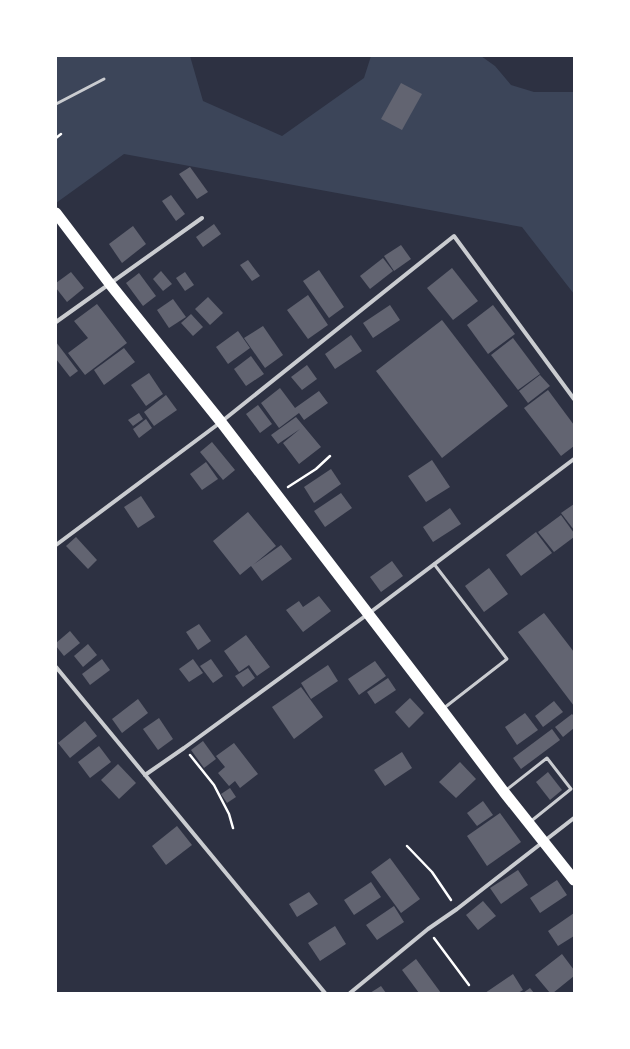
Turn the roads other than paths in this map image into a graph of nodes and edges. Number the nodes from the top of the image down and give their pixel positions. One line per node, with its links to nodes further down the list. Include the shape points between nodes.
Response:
1 (104, 79): 2 (lane)
2 (56, 104)
3 (56, 213): 5 (highway)
4 (202, 218): 5 (street)
5 (110, 284): 6 (street); 8 (highway)
6 (56, 322)
7 (574, 399): 8 (street, via 454,236)
8 (221, 422): 10 (street); 12 (highway)
9 (574, 459): 11 (street)
10 (56, 546)
11 (434, 564): 12 (street); 14 (lane, via 508,660)
12 (368, 614): 14 (highway); 15 (street)
13 (56, 667): 15 (street)
14 (442, 710): 16 (highway)
15 (145, 776): 21 (street)
16 (504, 792): 18 (highway); 18 (lane, via 547,758 571,790)
17 (574, 818): 19 (street)
18 (528, 824): 19 (highway)
19 (543, 842): 20 (highway); 22 (street, via 428,929)
20 (574, 880)
21 (325, 993)
22 (350, 993)

